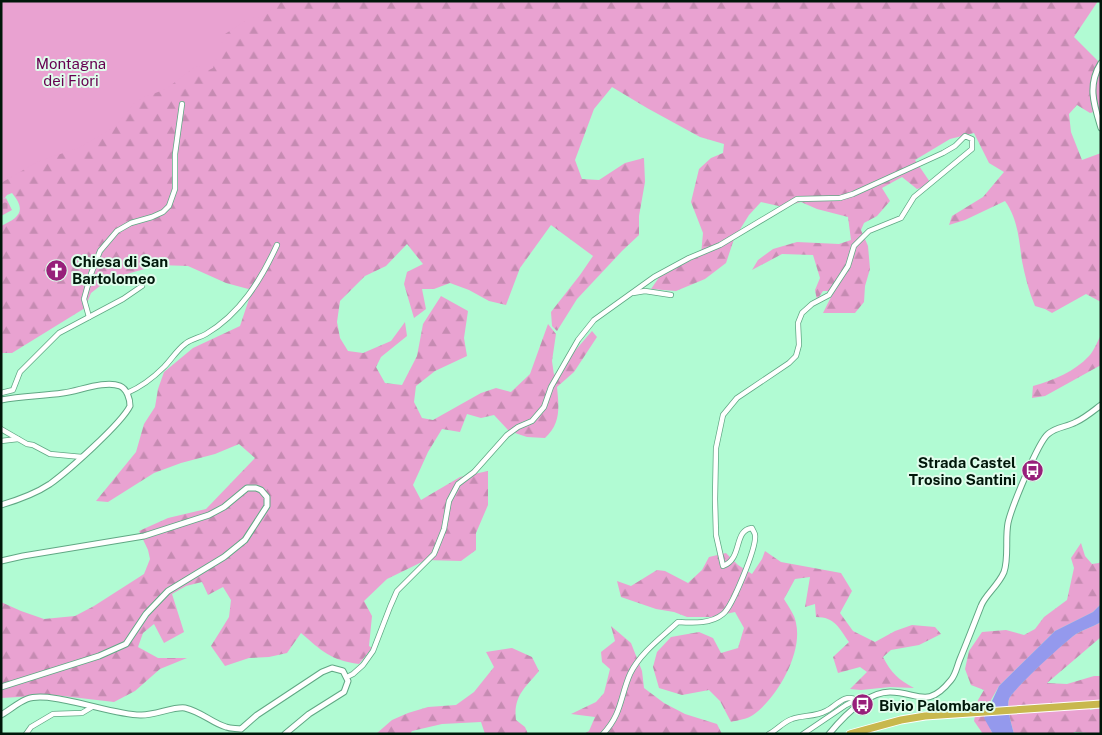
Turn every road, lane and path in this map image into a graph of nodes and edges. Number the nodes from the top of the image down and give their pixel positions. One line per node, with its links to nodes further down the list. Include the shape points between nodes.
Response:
1 (1101, 63): 3 (street, via 1096,70 1092,93)
2 (182, 104): 8 (street, via 175,154 175,189 169,206 163,212 117,231 100,251 84,299)
3 (1101, 128)
4 (277, 245): 10 (street, via 238,310 205,335 185,344 147,382)
5 (142, 286): 8 (street)
6 (630, 294): 7 (street, via 645,291); 19 (street, via 594,320 578,340 544,407 532,420 507,435 474,472 458,484 449,501 444,529 434,554 398,591 373,651 363,665); 27 (street, via 654,277 720,245 797,199 840,198 853,194 943,153 965,136 972,139 972,149 914,197 901,218 869,231 854,246 848,266 829,295 802,313 798,323 796,356 738,398 723,415 716,448 716,535 723,566 736,553 741,534 746,529 752,528 755,536 753,552 724,614 699,623 678,622 641,657 631,673 621,707)
7 (671, 295)
8 (89, 317): 9 (street, via 59,333 20,372 14,388)
9 (1, 393)
10 (127, 393): 11 (street, via 119,386 107,385); 16 (street, via 130,402 127,411)
11 (1, 400)
12 (1101, 405): 21 (street, via 1076,423 1048,434 1037,450 1010,516 1004,571 996,587 981,604 953,678 943,690 932,696 921,698 889,692)
13 (1, 429): 14 (street)
14 (18, 439): 15 (street); 16 (street, via 50,454)
15 (1, 441)
16 (82, 457): 17 (street, via 50,484 24,498)
17 (1, 505)
18 (1, 561): 20 (street, via 144,536 209,514 250,487 262,490 268,500 266,509 241,544 224,558 168,591 146,614 126,644 99,656)
19 (347, 677): 23 (street, via 338,668 322,672 241,729 226,727 198,711 182,707 141,716); 26 (street, via 344,692 308,714)
20 (1, 687)
21 (858, 702): 28 (street, via 847,697 820,714 792,719); 29 (street, via 846,705); 30 (street)
22 (1101, 704): 31 (highway, via 925,716)
23 (92, 707): 24 (street, via 56,698 29,698); 25 (street, via 82,713 54,714 31,727)
24 (1, 716)
25 (26, 734)
26 (285, 734)
27 (603, 734)
28 (769, 734)
29 (803, 734)
30 (829, 734)
31 (850, 734)

